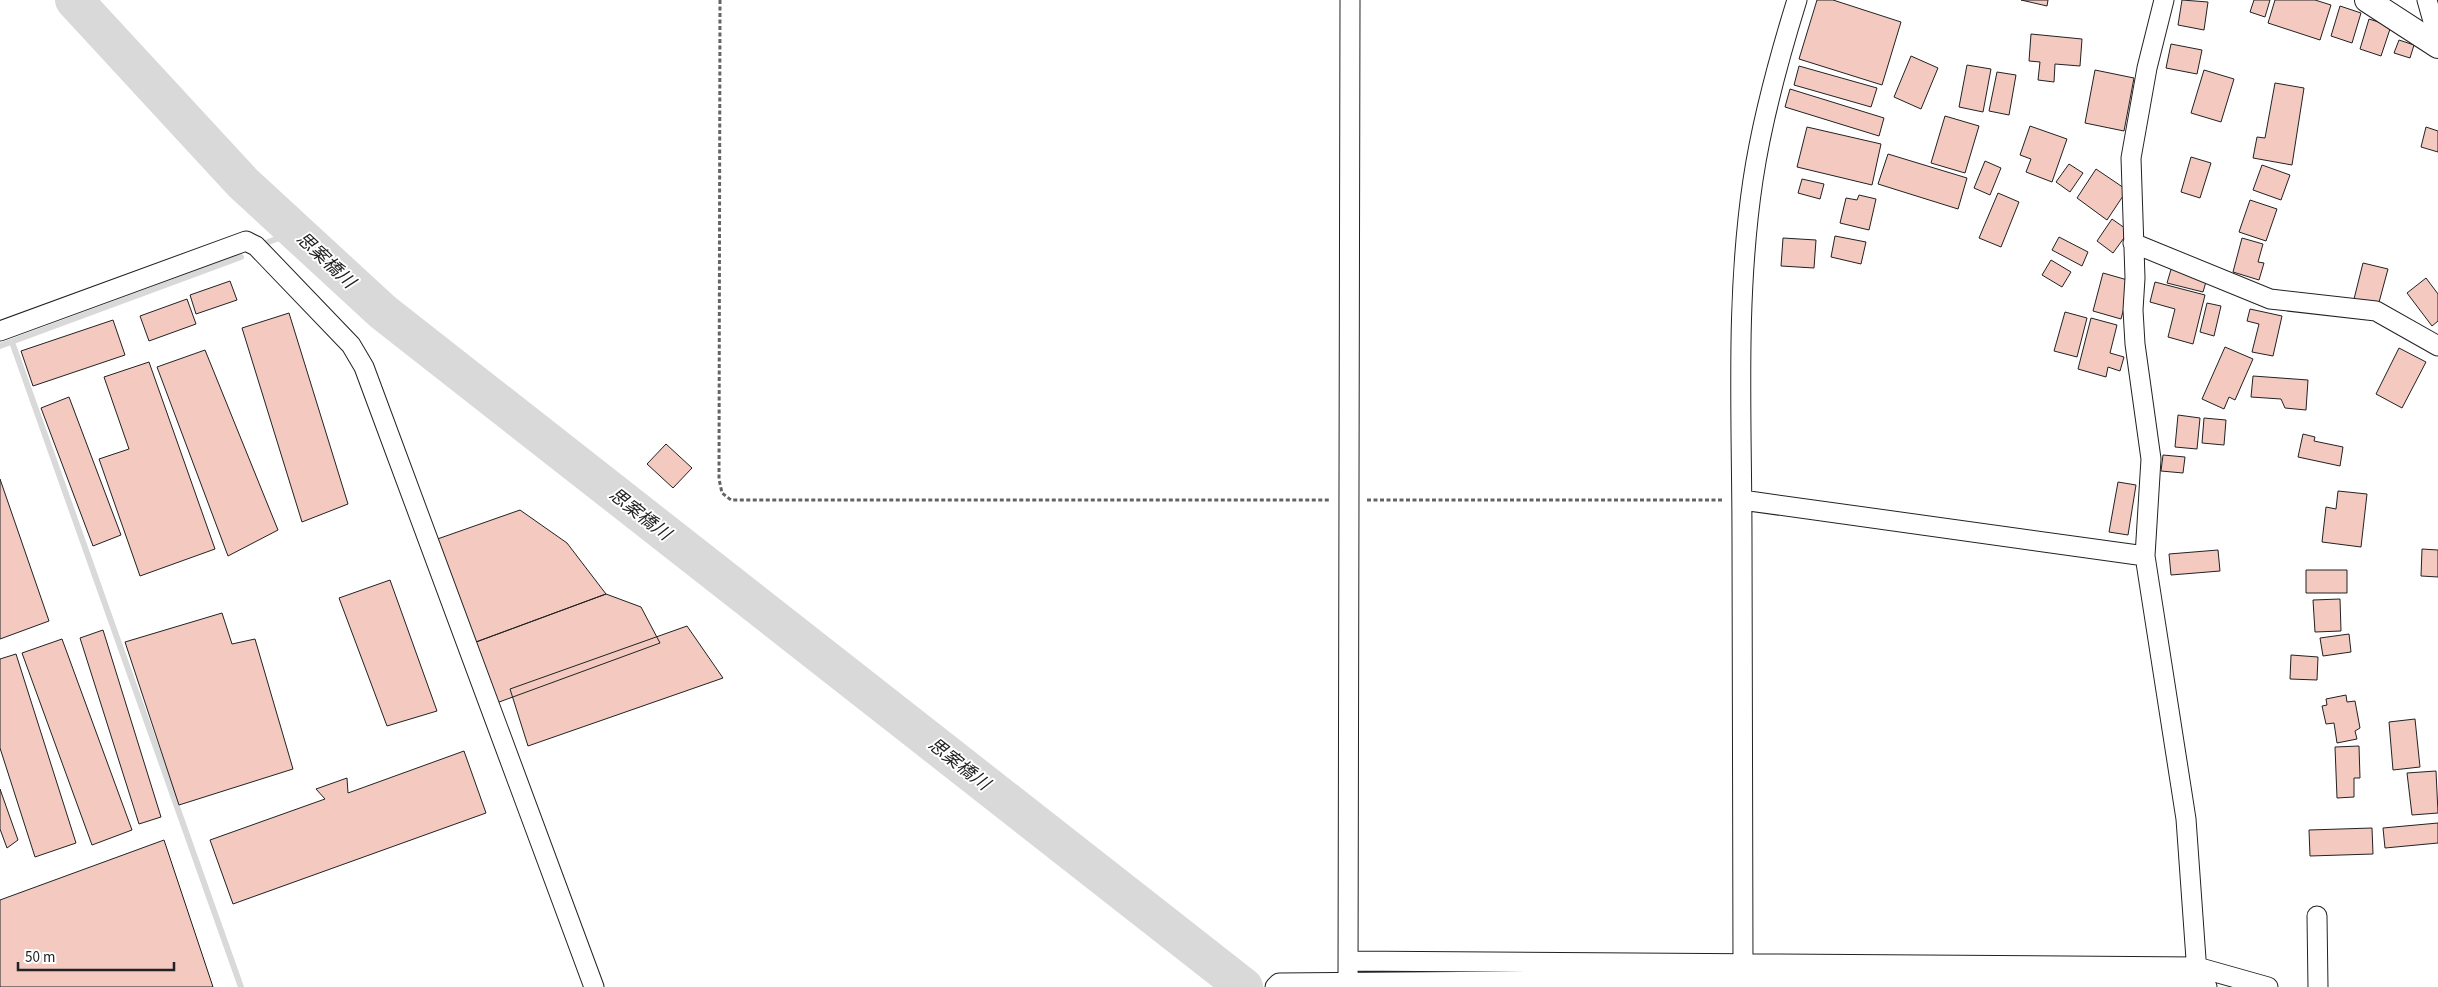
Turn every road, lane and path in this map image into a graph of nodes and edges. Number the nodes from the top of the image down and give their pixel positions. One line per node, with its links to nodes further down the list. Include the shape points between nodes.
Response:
1 (720, 0): 12 (path, via 719,479 722,493 731,500)
2 (1350, 0): 12 (street)
3 (1797, 0): 13 (street, via 1785,38 1753,178 1739,360)
4 (2164, 0): 9 (street, via 2146,68 2131,158)
5 (2367, 0): 8 (street)
6 (2427, 0): 7 (street)
7 (2438, 39)
8 (2438, 46)
9 (2133, 243): 11 (street, via 2270,299 2376,311); 14 (street, via 2135,344 2152,459)
10 (0, 331): 21 (street, via 246,241 256,246 351,345 364,367)
11 (2438, 346)
12 (1348, 500): 13 (path); 16 (street)
13 (1742, 500): 14 (street); 17 (street)
14 (2145, 556): 18 (street, via 2186,819)
15 (2317, 916): 23 (street)
16 (1348, 961): 17 (street); 19 (street)
17 (1743, 965): 18 (street)
18 (2200, 981): 19 (street); 22 (street)
19 (1348, 982): 20 (street)
20 (1277, 985)
21 (594, 987)
22 (2268, 987)
23 (2318, 987)

